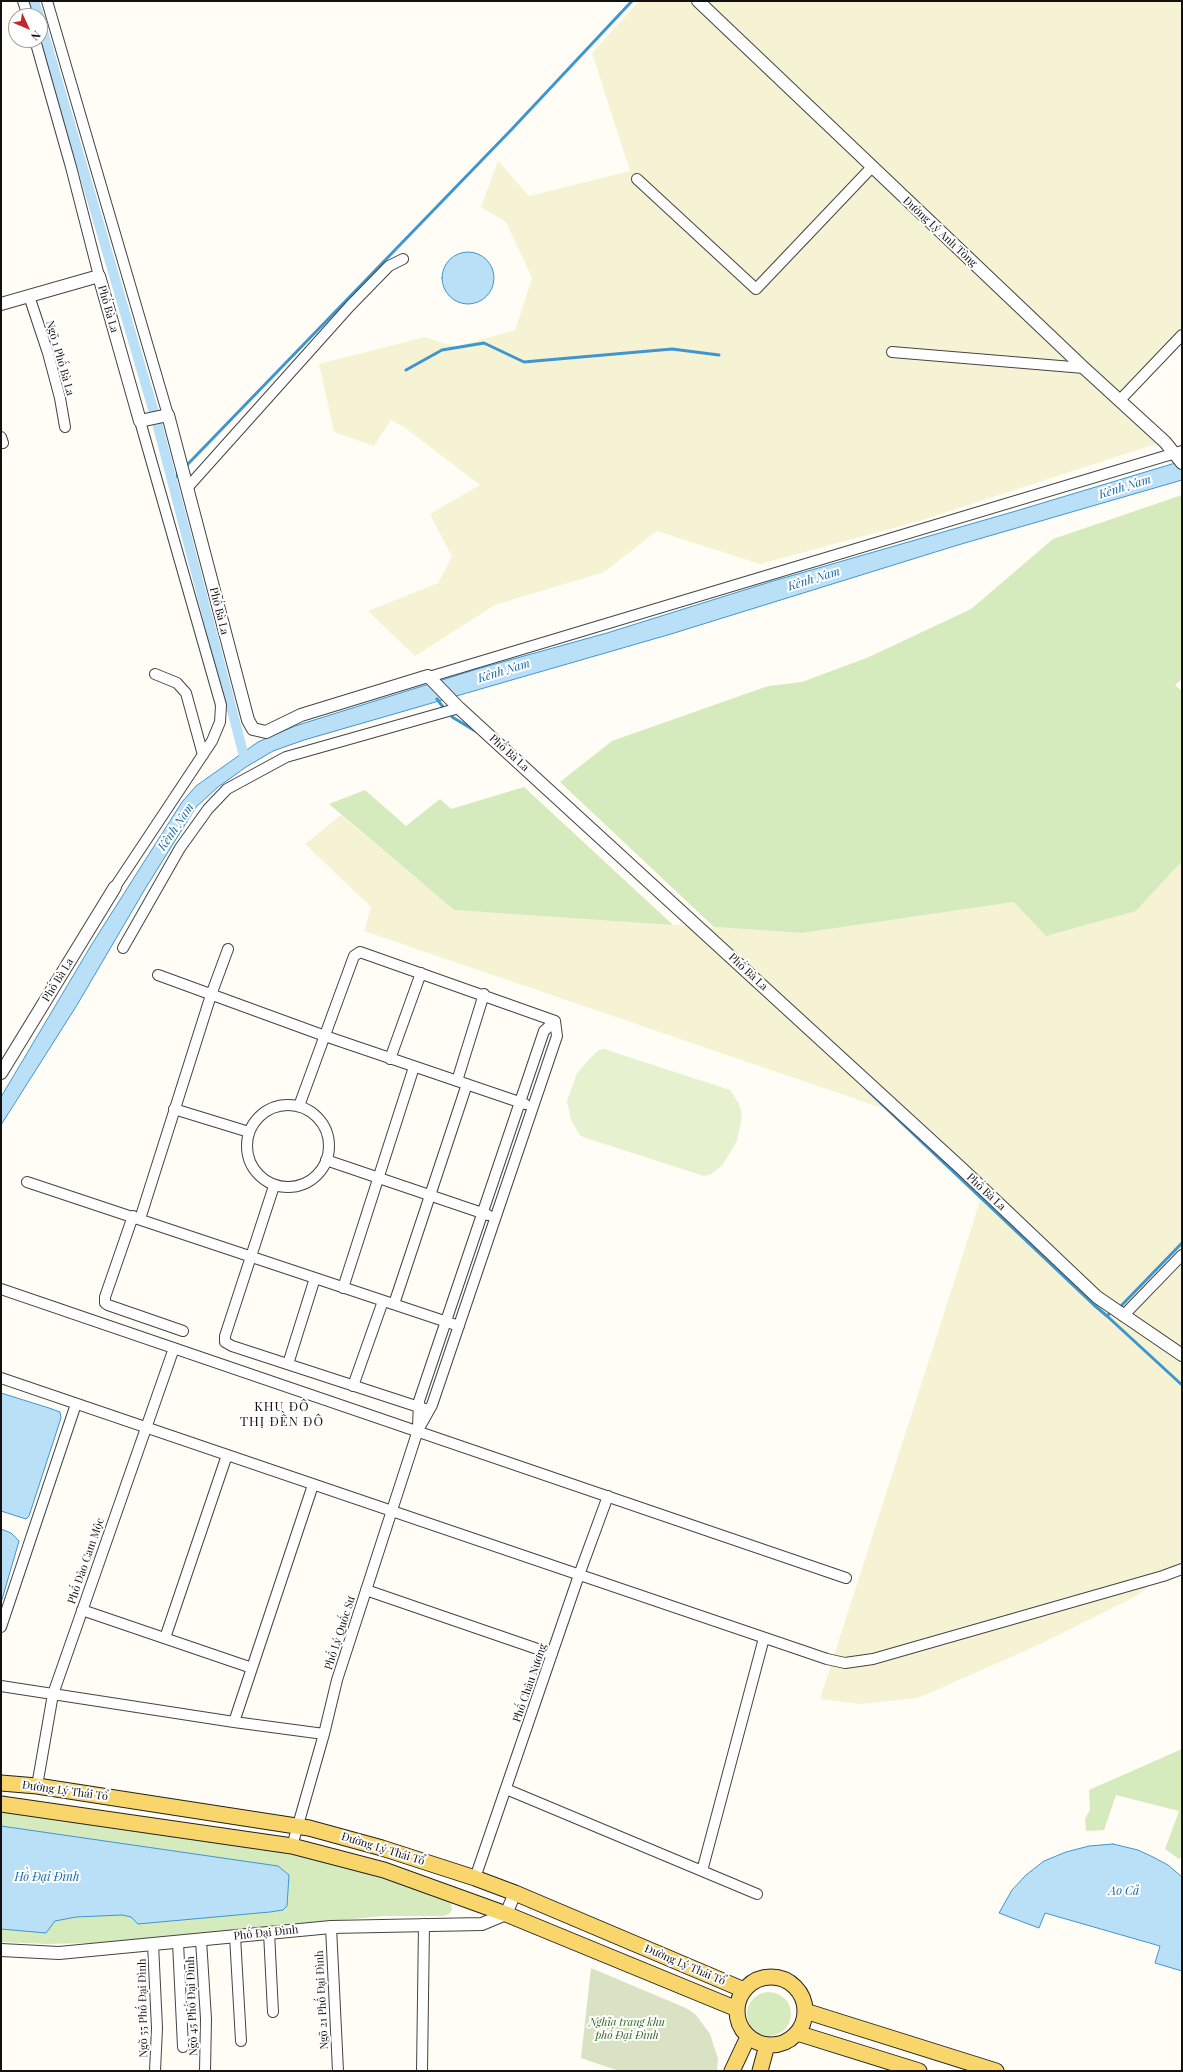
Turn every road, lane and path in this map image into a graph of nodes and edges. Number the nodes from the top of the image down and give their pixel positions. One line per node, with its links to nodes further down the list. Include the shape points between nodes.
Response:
1 (47, 1): 14 (street)
2 (698, 1): 4 (street, Đường Lý Anh Tông)
3 (37, 48): 7 (street, via 72,167)
4 (872, 167): 5 (street, via 756,289); 12 (street, Đường Lý Anh Tông)
5 (637, 179)
6 (403, 259): 18 (street, via 389,266 350,306)
7 (99, 276): 8 (street, Phố Bà La); 15 (street, Phố Bà La)
8 (29, 296): 9 (street, Phố Bà La); 16 (street, Ngõ 1 Phố Bà La, via 50,360)
9 (1, 304)
10 (1182, 335): 13 (street)
11 (892, 352): 12 (street)
12 (1084, 368): 13 (street, Đường Lý Anh Tông)
13 (1120, 400): 17 (street, Đường Lý Anh Tông)
14 (168, 415): 15 (street); 18 (street, Phố Bà La)
15 (140, 421): 22 (street, via 221,705 220,722)
16 (65, 427)
17 (1179, 456): 20 (street)
18 (186, 482): 20 (street, Phố Bà La, via 248,720 253,728 266,732 300,716)
19 (154, 674): 22 (street, via 177,683 186,693)
20 (428, 677): 21 (street, Phố Bà La)
21 (459, 707): 24 (street, via 286,757 227,789 208,809 180,848); 56 (street, Phố Bà La, via 944,1152 1097,1297)
22 (203, 755): 23 (street)
23 (115, 887): 34 (street, Phố Bà La)
24 (123, 948)
25 (228, 949): 29 (street)
26 (421, 973): 28 (street); 31 (street, via 360,952 354,956); 32 (street)
27 (158, 975): 29 (street)
28 (484, 994): 30 (street); 35 (street)
29 (210, 995): 31 (street); 39 (street)
30 (555, 1021): 36 (street, via 544,1031); 38 (street, via 557,1036)
31 (325, 1036): 32 (street); 37 (street)
32 (390, 1059): 33 (street)
33 (414, 1067): 35 (street); 42 (street)
34 (1, 1073)
35 (462, 1083): 36 (street); 45 (street)
36 (520, 1103): 38 (street); 46 (street)
37 (299, 1106): 40 (street, via 279,1106 268,1110 258,1117); 41 (street, via 321,1121 327,1131 329,1143)
38 (533, 1107): 48 (street)
39 (174, 1110): 40 (street); 47 (street)
40 (249, 1132): 44 (street, via 246,1150 249,1161 255,1172)
41 (326, 1160): 42 (street); 44 (street, via 318,1175 308,1182 297,1187)
42 (379, 1178): 45 (street); 52 (street)
43 (27, 1182): 47 (street)
44 (274, 1186): 50 (street)
45 (430, 1196): 46 (street); 55 (street)
46 (482, 1213): 48 (street); 57 (street)
47 (136, 1217): 50 (street); 59 (street, via 105,1297 105,1303)
48 (495, 1218): 58 (street)
49 (1182, 1255): 56 (street)
50 (250, 1257): 51 (street); 62 (street, via 225,1336 226,1342)
51 (315, 1278): 52 (street); 62 (street)
52 (343, 1288): 54 (street)
53 (1, 1289): 60 (street)
54 (383, 1301): 55 (street); 64 (street)
55 (394, 1304): 57 (street)
56 (1123, 1316): 61 (street, Phố Bà La)
57 (446, 1321): 58 (street); 66 (street)
58 (459, 1326): 67 (street)
59 (183, 1331)
60 (174, 1348): 68 (street, Phố Đào Cam Mộc); 69 (street)
61 (1182, 1355)
62 (288, 1364): 64 (street)
63 (1, 1378): 65 (street)
64 (353, 1386): 66 (street)
65 (76, 1404): 68 (street); 79 (street)
66 (419, 1407): 67 (street); 69 (street)
67 (429, 1410): 69 (street)
68 (146, 1428): 70 (street); 78 (street, Phố Đào Cam Mộc)
69 (418, 1430): 72 (street); 73 (street, Phố Lý Quốc Sư)
70 (227, 1455): 71 (street); 80 (street)
71 (313, 1485): 73 (street); 83 (street)
72 (608, 1496): 75 (street, Phố Châu Nương); 76 (street)
73 (392, 1511): 75 (street); 77 (street, Phố Lý Quốc Sư)
74 (1182, 1569): 81 (street, via 873,1659 845,1663)
75 (579, 1575): 81 (street); 82 (street, Phố Châu Nương)
76 (846, 1578)
77 (366, 1590): 82 (street); 87 (street, Phố Lý Quốc Sư, via 337,1680)
78 (82, 1610): 80 (street); 85 (street, Phố Đào Cam Mộc)
79 (1, 1628)
80 (165, 1638): 83 (street)
81 (764, 1638): 94 (street)
82 (552, 1654): 90 (street, Phố Châu Nương)
83 (252, 1668): 86 (street)
84 (1, 1686): 85 (street)
85 (53, 1694): 86 (street); 89 (street, Phố Đào Cam Mộc)
86 (234, 1722): 87 (street)
87 (324, 1734): 92 (street, Phố Lý Quốc Sư)
88 (1, 1783): 89 (main road, Đường Lý Thái Tổ)
89 (37, 1786): 92 (main road, Đường Lý Thái Tổ)
90 (506, 1790): 94 (street); 95 (street, Phố Châu Nương)
91 (1, 1804): 93 (main road, Đường Lý Thái Tổ)
92 (298, 1826): 93 (street, Phố Lý Quốc Sư); 95 (main road, Đường Lý Thái Tổ, via 382,1848)
93 (292, 1846): 98 (main road, Đường Lý Thái Tổ, via 384,1870)
94 (702, 1872): 97 (street)
95 (475, 1878): 96 (main road, Đường Lý Thái Tổ)
96 (515, 1893): 98 (street); 107 (main road, Đường Lý Thái Tổ)
97 (757, 1894)
98 (506, 1914): 99 (street, Phố Đại Đình, via 482,1924); 108 (main road, Đường Lý Thái Tổ)
99 (424, 1924): 100 (street, Phố Đại Đình); 119 (street)
100 (331, 1927): 101 (street, Phố Đại Đình); 118 (street, Ngõ 21 Phố Đại Đình)
101 (269, 1932): 102 (street, Phố Đại Đình); 109 (street)
102 (235, 1936): 103 (street, Phố Đại Đình); 113 (street)
103 (201, 1940): 104 (street, Phố Đại Đình); 117 (street, Ngõ 45 Phố Đại Đình, via 206,2019)
104 (178, 1942): 105 (street, Phố Đại Đình); 115 (street)
105 (153, 1944): 106 (street, Phố Đại Đình, via 59,1953); 116 (street, Ngõ 55 Phố Đại Đình, via 157,2028)
106 (1, 1950)
107 (744, 1990): 108 (main road); 110 (main road, via 761,1978 782,1979 799,1991)
108 (737, 2009): 112 (main road, via 740,2026)
109 (273, 2012)
110 (805, 2012): 111 (main road); 123 (main road)
111 (797, 2033): 114 (main road, via 786,2042); 122 (main road)
112 (748, 2037): 114 (main road); 120 (main road)
113 (241, 2041)
114 (768, 2045): 121 (main road)
115 (183, 2046)
116 (156, 2071)
117 (205, 2071)
118 (338, 2071)
119 (422, 2071)
120 (732, 2071)
121 (760, 2071)
122 (919, 2071)
123 (996, 2071)

